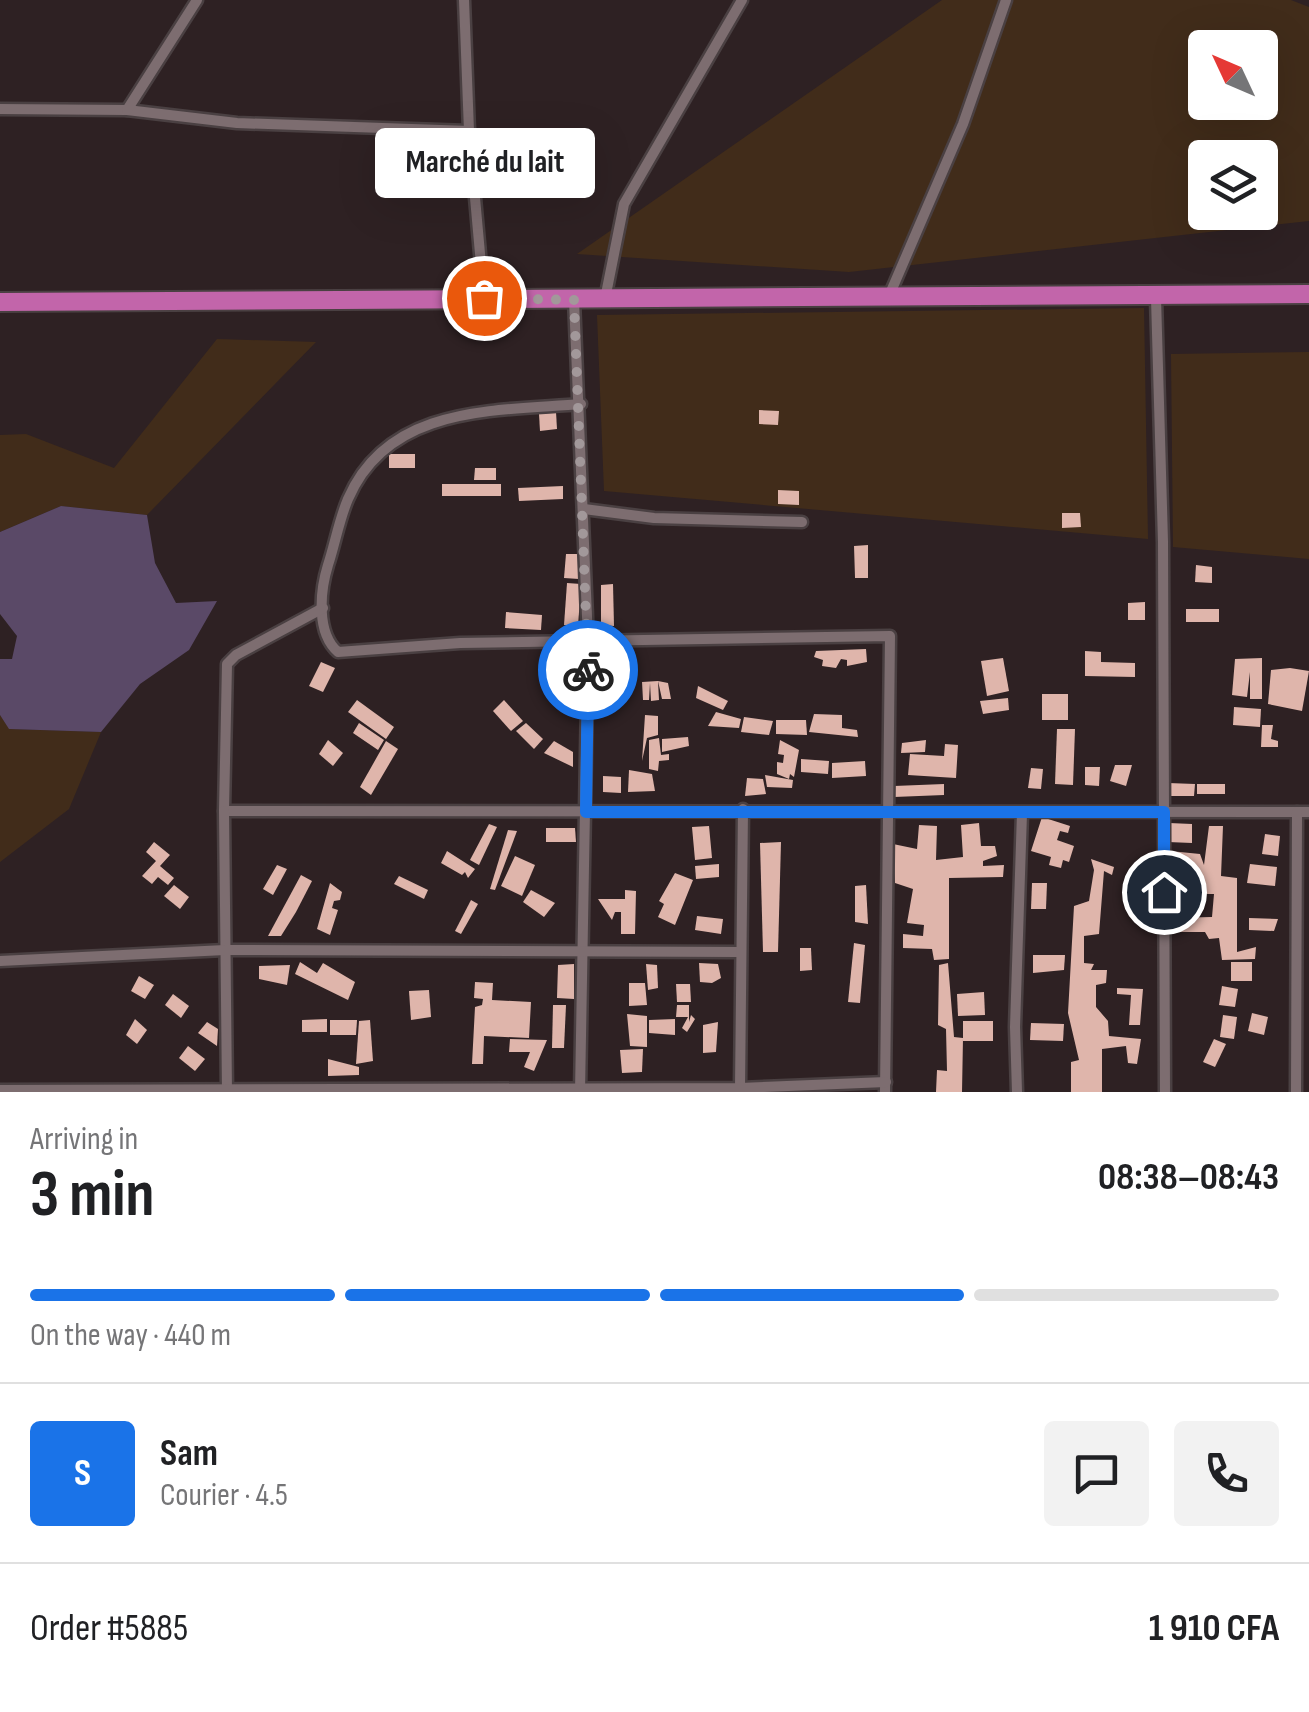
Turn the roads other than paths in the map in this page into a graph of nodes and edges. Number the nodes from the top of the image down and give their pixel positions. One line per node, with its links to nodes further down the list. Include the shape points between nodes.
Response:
1 (197, 0): 6 (street)
2 (464, 0): 7 (street)
3 (742, 0): 13 (street, via 624,204)
4 (1006, 0): 11 (street, via 963,124)
5 (0, 109): 6 (street)
6 (127, 110): 7 (street, via 237,123)
7 (469, 131): 9 (street)
8 (1309, 294): 10 (highway)
9 (484, 298): 12 (highway); 14 (highway)
10 (1156, 298): 11 (highway); 24 (street)
11 (888, 299): 13 (highway)
12 (574, 300): 13 (highway); 15 (street)
13 (605, 300)
14 (0, 302)
15 (580, 404): 16 (street); 18 (street, via 450,415 389,444 348,499 325,576)
16 (584, 508): 17 (street, via 654,518); 19 (street)
17 (802, 522)
18 (323, 608): 19 (street, via 326,637 338,652); 22 (street, via 226,664)
19 (588, 641): 21 (street, via 890,636); 23 (street)
20 (743, 809): 21 (street); 23 (street); 28 (street)
21 (887, 810): 26 (street); 31 (street)
22 (224, 811): 23 (street); 27 (street)
23 (586, 812): 29 (street)
24 (1164, 812): 25 (street); 26 (street); 37 (street)
25 (1303, 812): 38 (street)
26 (1022, 813): 36 (street)
27 (226, 950): 29 (street); 30 (street); 35 (street)
28 (738, 952): 29 (street); 32 (street)
29 (581, 953): 34 (street)
30 (0, 961)
31 (886, 1087): 32 (street)
32 (740, 1088): 34 (street)
33 (0, 1090): 35 (street)
34 (580, 1090): 35 (street)
35 (227, 1091)
36 (1017, 1092)
37 (1165, 1092)
38 (1296, 1092)

